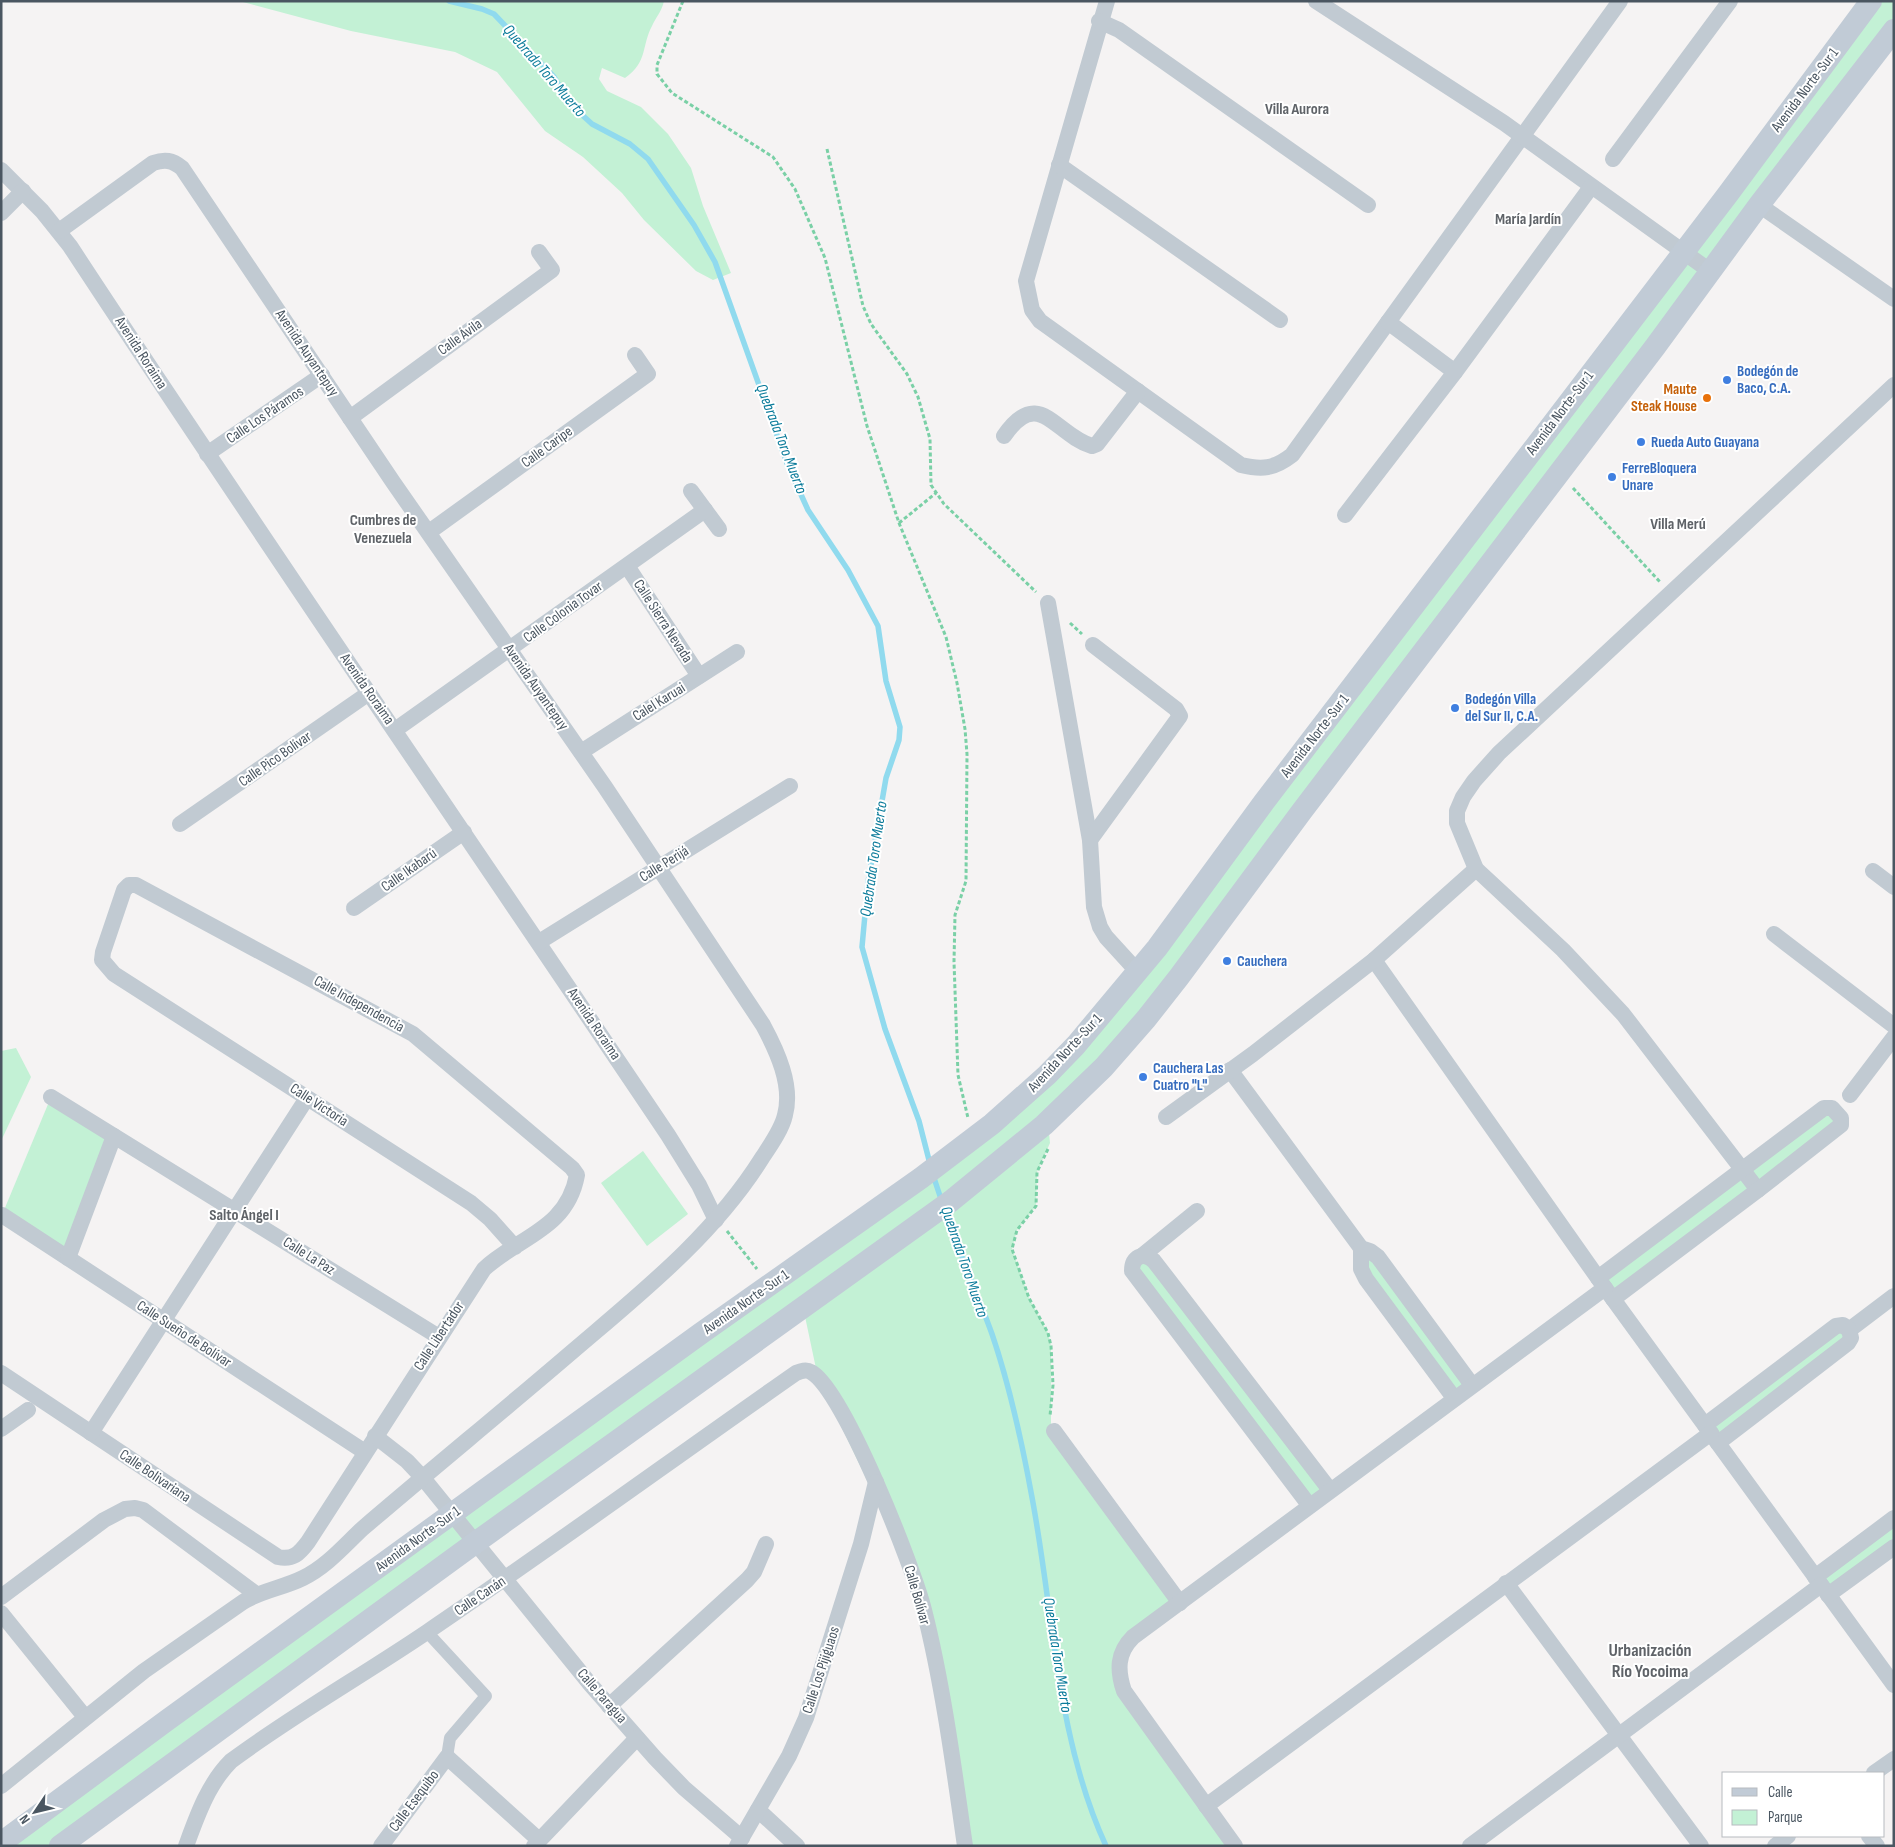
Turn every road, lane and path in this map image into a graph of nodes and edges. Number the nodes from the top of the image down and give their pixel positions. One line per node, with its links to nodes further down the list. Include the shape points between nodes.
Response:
1 (683, 1): 39 (path, via 657,65 657,74 672,93 773,157 795,189 825,258 867,426)
2 (1106, 1): 7 (street)
3 (1316, 1): 9 (street)
4 (1620, 1): 9 (street)
5 (1730, 1): 11 (street)
6 (1871, 1): 21 (main road, Avenida Norte-Sur 1)
7 (1099, 21): 12 (street); 17 (street, via 1119,30)
8 (1894, 30): 16 (main road)
9 (1522, 137): 14 (street); 25 (street)
10 (827, 149): 36 (path, via 863,306 918,397 930,439 931,485)
11 (1613, 159)
12 (1059, 165): 24 (street); 30 (street, via 1026,281 1032,310 1040,321)
13 (1, 170): 15 (street, Avenida Roraima)
14 (1591, 187): 21 (street); 27 (street)
15 (23, 191): 18 (street); 19 (street, Avenida Roraima)
16 (1759, 205): 22 (main road); 23 (street)
17 (1368, 206)
18 (1, 214)
19 (59, 231): 28 (street, Avenida Auyantepuy, via 153,163 174,162 182,168); 33 (street, Avenida Roraima)
20 (539, 252): 31 (street, Calle Ávila, via 552,270)
21 (1683, 253): 22 (street); 64 (main road, Avenida Norte-Sur 1)
22 (1710, 271): 34 (main road)
23 (1894, 299)
24 (1280, 320)
25 (1388, 322): 27 (street); 30 (street, via 1292,455 1272,468 1241,465)
26 (635, 355): 41 (street, Calle Caripe, via 648,374)
27 (1455, 372): 38 (street)
28 (322, 375): 31 (street, Avenida Auyantepuy); 33 (street, Calle Los Páramos)
29 (1894, 385): 43 (street)
30 (1138, 391): 32 (street, via 1097,444 1092,446 1040,413 1025,414 1014,421)
31 (350, 418): 41 (street, Avenida Auyantepuy)
32 (1004, 436)
33 (207, 454): 49 (street, Avenida Roraima)
34 (1559, 473): 43 (path); 73 (main road, via 1179,977 1128,1041)
35 (691, 491): 37 (street)
36 (936, 493): 39 (path); 44 (path)
37 (705, 510): 40 (street); 42 (street, Calle Colonia Tovar)
38 (1345, 515)
39 (898, 523): 75 (path, via 946,637 966,729 967,858 966,881 955,915 954,1021 958,1075)
40 (719, 529)
41 (429, 532): 46 (street, Avenida Auyantepuy)
42 (627, 566): 46 (street, Calle Colonia Tovar); 48 (street, Calle Sierra Nevada)
43 (1671, 593): 57 (street, via 1499,753 1463,797 1457,811 1458,823)
44 (1048, 603): 45 (path); 55 (street)
45 (1093, 645): 55 (street, via 1176,709 1180,716)
46 (510, 650): 50 (street, Calle Colonia Tovar); 51 (street, Avenida Auyantepuy)
47 (737, 652): 48 (street, Calel Karuai)
48 (699, 676): 51 (street, Calel Karuai)
49 (370, 693): 50 (street, Avenida Roraima); 53 (street, Calle Pico Bolívar)
50 (395, 730): 54 (street, Avenida Roraima)
51 (581, 752): 56 (street, Avenida Auyantepuy)
52 (790, 786): 56 (street, Calle Perijá)
53 (180, 824)
54 (464, 832): 60 (street, Calle Ikabarú); 62 (street, Avenida Roraima)
55 (1090, 840): 64 (street, via 1094,907 1100,927 1116,950)
56 (659, 867): 62 (street, Calle Perijá); 82 (street, Avenida Auyantepuy, via 763,1025 776,1049 783,1073 786,1115 750,1178)
57 (1476, 869): 63 (street); 77 (street, via 1563,950 1623,1014)
58 (1873, 871): 59 (street)
59 (1894, 887)
60 (354, 908)
61 (1774, 934): 66 (street)
62 (539, 942): 82 (street, Avenida Roraima, via 668,1135)
63 (1374, 960): 68 (street); 88 (street)
64 (1137, 971): 75 (main road, Avenida Norte-Sur 1, via 1047,1076)
65 (114, 974): 71 (street, Calle Victoria); 76 (street, Calle Independencia, via 102,960 103,952 124,890 136,885 413,1034)
66 (1894, 1026)
67 (1894, 1037): 69 (street)
68 (1230, 1070): 72 (street); 84 (street)
69 (1850, 1095)
70 (50, 1098): 74 (street, Calle La Paz)
71 (308, 1098): 79 (street); 83 (street, Calle Victoria, via 471,1203)
72 (1166, 1117)
73 (1044, 1125): 101 (path, via 1050,1143 1037,1172 1036,1206 1017,1230 1012,1249 1029,1298 1048,1333 1051,1346 1053,1385 1050,1417); 113 (main road, via 983,1177 911,1230)
74 (114, 1136): 79 (street, Calle La Paz); 86 (street)
75 (969, 1142): 87 (main road, Avenida Norte-Sur 1)
76 (559, 1157): 83 (street, Calle Libertador, via 576,1175 574,1188 557,1216 546,1227)
77 (1743, 1170): 78 (street); 78 (street, via 1824,1108 1832,1108 1841,1118 1841,1125); 88 (street)
78 (1758, 1190): 88 (street)
79 (235, 1211): 90 (street); 92 (street, Calle La Paz)
80 (1197, 1211): 85 (street)
81 (2, 1215): 86 (street, Calle Sueño de Bolívar)
82 (716, 1220): 87 (path, via 734,1237); 106 (street, Avenida Auyantepuy, via 662,1275)
83 (515, 1247): 92 (street, Calle Libertador, via 498,1256 484,1270)
84 (1361, 1248): 96 (street, via 1378,1257); 98 (street, via 1361,1269 1366,1279)
85 (1143, 1255): 95 (street, via 1154,1261); 97 (street, via 1132,1264 1132,1271)
86 (68, 1258): 90 (street, Calle Sueño de Bolívar)
87 (768, 1286): 110 (main road, Avenida Norte-Sur 1)
88 (1605, 1288): 96 (street); 103 (street)
89 (1894, 1296): 91 (street)
90 (164, 1320): 102 (street); 105 (street, Calle Sueño de Bolívar)
91 (1849, 1330): 103 (street, via 1851,1338 1848,1343); 103 (street, via 1842,1325 1836,1326)
92 (439, 1337): 104 (street, Calle Libertador)
93 (804, 1370): 107 (street, Calle Bolívar, via 818,1378 833,1398); 116 (street, Calle Canán, via 642,1480)
94 (1, 1373): 102 (street, Calle Bolivariana)
95 (1244, 1377): 97 (street); 108 (street)
96 (1472, 1385): 98 (street)
97 (1223, 1392): 109 (street)
98 (1454, 1398): 108 (street)
99 (28, 1410): 100 (street)
100 (1, 1430)
101 (1054, 1431): 121 (street)
102 (91, 1433): 112 (street, Calle Bolivariana, via 278,1557 288,1559 299,1554)
103 (1711, 1434): 117 (street); 118 (street)
104 (375, 1436): 105 (street, Calle Libertador); 106 (street, Calle Paragua)
105 (365, 1452): 112 (street, Calle Libertador)
106 (423, 1478): 110 (street, Calle Paragua); 119 (street, Avenida Auyantepuy, via 318,1569 288,1585)
107 (876, 1482): 134 (street, Calle Los Pijiguaos, via 862,1544 806,1718 789,1756); 143 (street, Calle Bolívar, via 924,1611)
108 (1330, 1490): 109 (street)
109 (1309, 1506): 121 (street)
110 (452, 1515): 113 (street, Calle Paragua); 137 (main road, Avenida Norte-Sur 1)
111 (1894, 1518): 118 (street)
112 (308, 1542)
113 (474, 1543): 116 (street, Calle Paragua); 139 (main road)
114 (766, 1544): 125 (street, via 757,1567 747,1580)
115 (1894, 1547): 118 (street)
116 (504, 1580): 123 (street, Calle Canán); 125 (street, Calle Paragua)
117 (1506, 1583): 127 (street); 133 (street)
118 (1821, 1586): 124 (street); 127 (street)
119 (256, 1594): 120 (street, via 144,1510 136,1508 125,1509 104,1520); 126 (street, Avenida Auyantepuy, via 144,1671)
120 (1, 1597)
121 (1180, 1603): 133 (street, via 1124,1646 1119,1676 1130,1700)
122 (1, 1612): 126 (street)
123 (427, 1632): 129 (street, via 486,1696 450,1738); 140 (street, Calle Canán, via 230,1761 213,1784)
124 (1894, 1685)
125 (609, 1706): 128 (street, Calle Paragua)
126 (85, 1717): 132 (street, Avenida Auyantepuy)
127 (1619, 1735): 145 (street); 146 (street)
128 (637, 1738): 136 (street, Calle Paragua); 138 (street)
129 (447, 1757): 138 (street); 141 (street, Calle Esequibo)
130 (1894, 1759): 131 (street)
131 (1875, 1772)
132 (1, 1786)
133 (1206, 1806): 144 (street)
134 (758, 1810): 136 (street, Calle Los Pijiguaos); 142 (street)
135 (1787, 1837): 147 (street)
136 (739, 1842)
137 (1, 1843)
138 (537, 1843)
139 (60, 1846)
140 (186, 1846)
141 (381, 1846)
142 (798, 1846)
143 (965, 1846)
144 (1235, 1846)
145 (1470, 1846)
146 (1701, 1846)
147 (1774, 1846)

